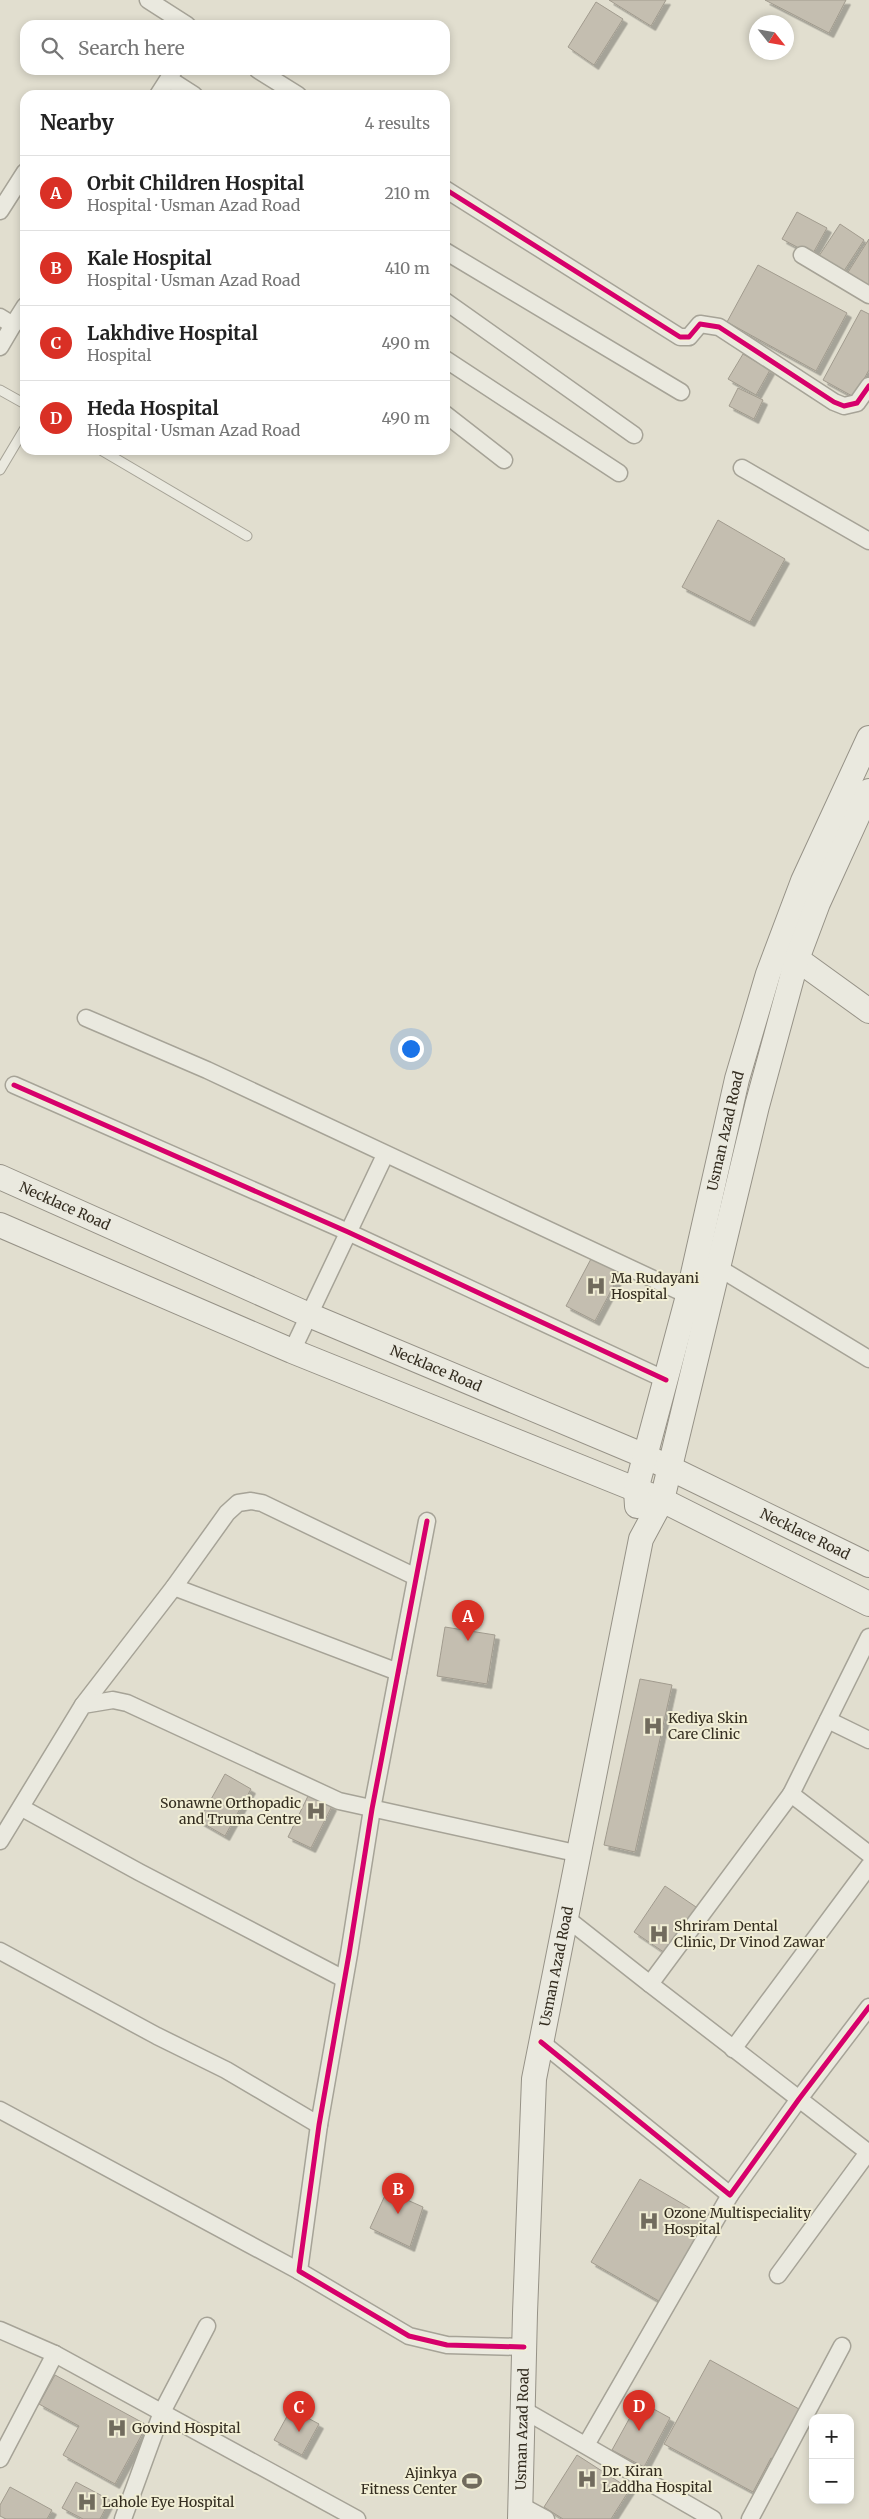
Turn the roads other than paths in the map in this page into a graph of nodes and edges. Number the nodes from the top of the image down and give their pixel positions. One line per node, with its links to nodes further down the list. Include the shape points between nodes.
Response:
1 (148, 0): 2 (street)
2 (179, 20)
3 (171, 75): 6 (street)
4 (173, 75): 7 (street)
5 (266, 75): 8 (street)
6 (161, 90)
7 (189, 90)
8 (290, 90)
9 (20, 180): 11 (street)
10 (450, 191): 20 (street, via 680,337 689,337 700,324 719,327 844,406 857,403)
11 (0, 211)
12 (450, 254): 22 (street)
13 (802, 255): 14 (street)
14 (869, 295)
15 (450, 305): 25 (street)
16 (20, 310): 17 (street)
17 (6, 321): 18 (street)
18 (0, 347)
19 (450, 362): 31 (street)
20 (869, 386)
21 (0, 390): 23 (lane)
22 (681, 392)
23 (20, 401)
24 (450, 418): 28 (street)
25 (634, 435)
26 (20, 436): 30 (lane)
27 (109, 455): 32 (lane)
28 (504, 460)
29 (742, 468): 33 (street)
30 (0, 470)
31 (619, 473)
32 (247, 536)
33 (869, 541)
34 (869, 738): 45 (main road, Usman Azad Road, via 803,881 768,974 737,1079)
35 (869, 790): 36 (main road, Usman Azad Road, via 818,903)
36 (797, 959): 37 (main road); 44 (main road, Usman Azad Road, via 774,1038)
37 (869, 1011)
38 (86, 1018): 40 (street, via 207,1070)
39 (14, 1085): 43 (street)
40 (385, 1155): 43 (street); 45 (street)
41 (0, 1177): 47 (main road, Necklace Road)
42 (0, 1225): 48 (main road)
43 (348, 1232): 47 (street); 50 (street)
44 (719, 1268): 46 (main road, Usman Azad Road); 49 (street)
45 (688, 1296): 46 (street); 50 (main road, Usman Azad Road)
46 (710, 1304): 52 (main road, Usman Azad Road)
47 (309, 1315): 48 (street); 51 (main road, Necklace Road)
48 (292, 1351): 53 (main road)
49 (869, 1359)
50 (666, 1380): 51 (main road, Usman Azad Road)
51 (645, 1456): 52 (main road, Necklace Road); 53 (main road, Usman Azad Road)
52 (670, 1468): 54 (main road, Usman Azad Road); 57 (main road, Necklace Road)
53 (636, 1490): 54 (main road); 56 (main road, Usman Azad Road)
54 (662, 1500): 56 (main road, Usman Azad Road); 60 (main road)
55 (427, 1521): 58 (street)
56 (641, 1540): 70 (main road, Usman Azad Road)
57 (869, 1565)
58 (416, 1577): 59 (street, via 262,1503 251,1501 238,1503 226,1513); 62 (street)
59 (174, 1587): 62 (street); 63 (street)
60 (869, 1604)
61 (869, 1637): 64 (street)
62 (398, 1672): 68 (street)
63 (83, 1705): 67 (street); 68 (street, via 113,1700 127,1703 339,1800)
64 (828, 1720): 65 (street); 66 (street)
65 (869, 1740)
66 (791, 1794): 71 (street); 76 (street)
67 (22, 1808): 69 (street); 75 (street)
68 (372, 1809): 70 (street); 75 (street)
69 (0, 1841)
70 (580, 1854): 73 (main road, Usman Azad Road)
71 (869, 1854)
72 (869, 1866): 79 (street)
73 (565, 1917): 76 (street); 78 (main road, Usman Azad Road)
74 (0, 1951): 82 (street, via 226,2070)
75 (344, 1979): 82 (street)
76 (650, 1984): 79 (street)
77 (869, 2007): 80 (street)
78 (541, 2042): 84 (street); 90 (main road, Usman Azad Road, via 534,2079)
79 (733, 2048): 80 (street)
80 (799, 2098): 83 (street); 84 (street)
81 (0, 2110): 85 (street)
82 (319, 2125): 85 (street)
83 (869, 2152): 86 (street)
84 (730, 2195): 94 (street)
85 (300, 2271): 90 (street, via 409,2336 447,2345)
86 (778, 2275)
87 (207, 2326): 93 (street)
88 (0, 2330): 91 (street)
89 (842, 2346): 101 (street)
90 (524, 2347): 92 (main road, Usman Azad Road)
91 (55, 2354): 93 (street); 95 (street)
92 (522, 2409): 94 (street); 96 (main road, Usman Azad Road)
93 (162, 2412): 97 (street); 98 (street)
94 (586, 2445): 100 (street)
95 (0, 2459)
96 (520, 2512): 99 (street)
97 (123, 2519)
98 (357, 2519)
99 (546, 2519)
100 (713, 2519)
101 (750, 2519)

